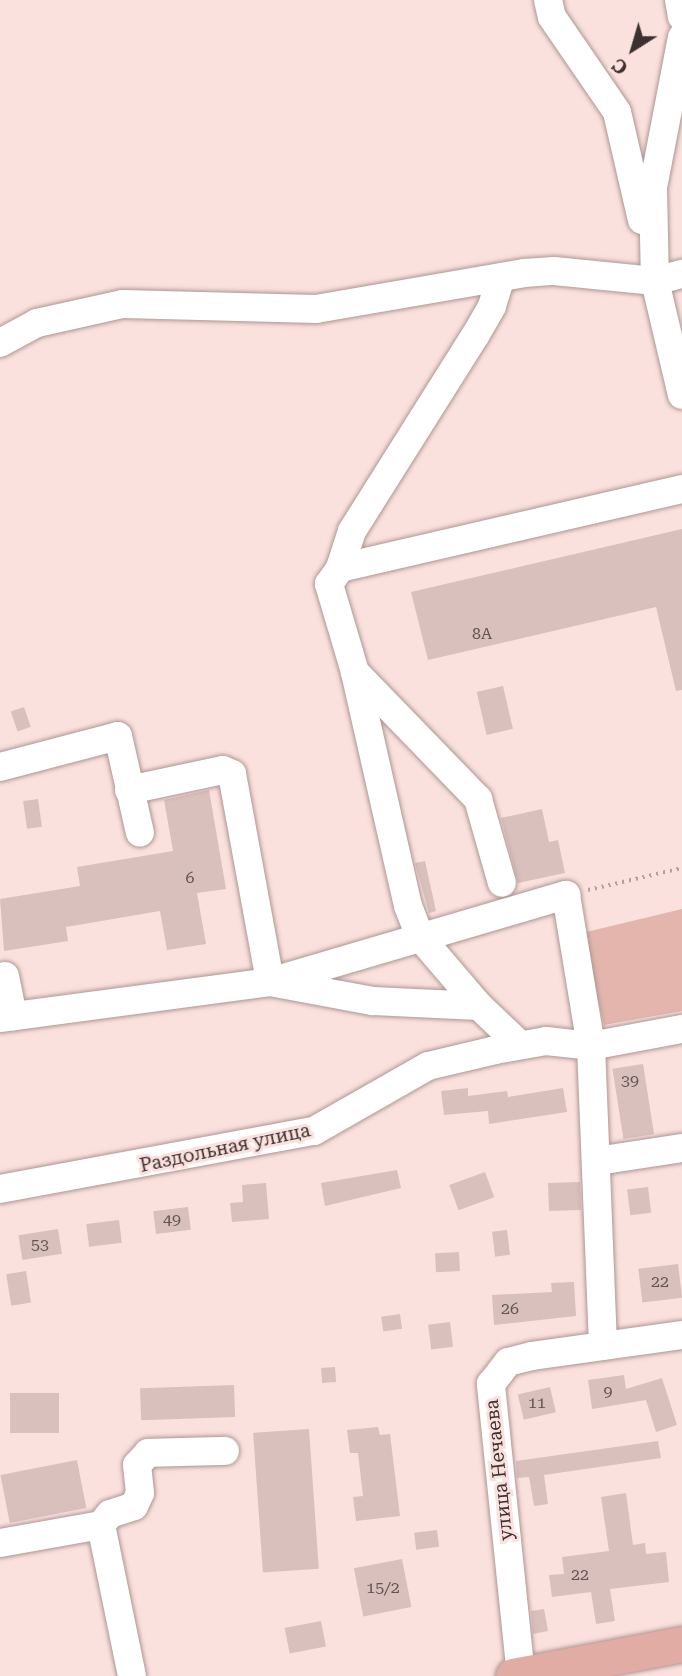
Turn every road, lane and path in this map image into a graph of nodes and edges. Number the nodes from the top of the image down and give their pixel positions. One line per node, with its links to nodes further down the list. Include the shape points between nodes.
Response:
1 (548, 0): 6 (street, via 552,17 617,112)
2 (679, 0): 3 (street)
3 (682, 17)
4 (682, 37): 6 (street, via 653,188)
5 (501, 276): 6 (street, via 554,271); 7 (street, via 316,309 123,304 37,323); 10 (street, via 492,306 475,336 352,531)
6 (668, 278): 8 (street)
7 (0, 343)
8 (682, 395)
9 (682, 489): 10 (street)
10 (340, 568): 11 (street, via 329,584)
11 (355, 672): 16 (street, via 478,799); 18 (street, via 408,906)
12 (0, 767): 13 (street, via 118,736)
13 (129, 790): 14 (street); 20 (street, via 223,770 232,774)
14 (140, 833)
15 (682, 868): 17 (path)
16 (502, 883)
17 (566, 895): 18 (street); 25 (street)
18 (420, 937): 20 (street); 21 (street)
19 (5, 976): 22 (street)
20 (271, 982): 21 (street, via 373,1001); 22 (street)
21 (480, 1006): 24 (street)
22 (6, 1017)
23 (682, 1029): 25 (street, Раздольная улица)
24 (519, 1044): 25 (street, Раздольная улица, via 546,1041); 28 (street, Раздольная улица, via 428,1066 314,1131)
25 (591, 1046): 27 (street)
26 (682, 1148): 27 (street)
27 (597, 1161): 30 (street)
28 (0, 1189)
29 (682, 1335): 30 (street, улица Нечаева)
30 (603, 1346): 36 (street, улица Нечаева, via 509,1362 491,1384)
31 (225, 1451): 32 (street, via 148,1453 137,1465 140,1493 134,1506 110,1514)
32 (101, 1525): 33 (street); 35 (street)
33 (0, 1544)
34 (682, 1644): 36 (main road)
35 (132, 1676)
36 (518, 1676)

